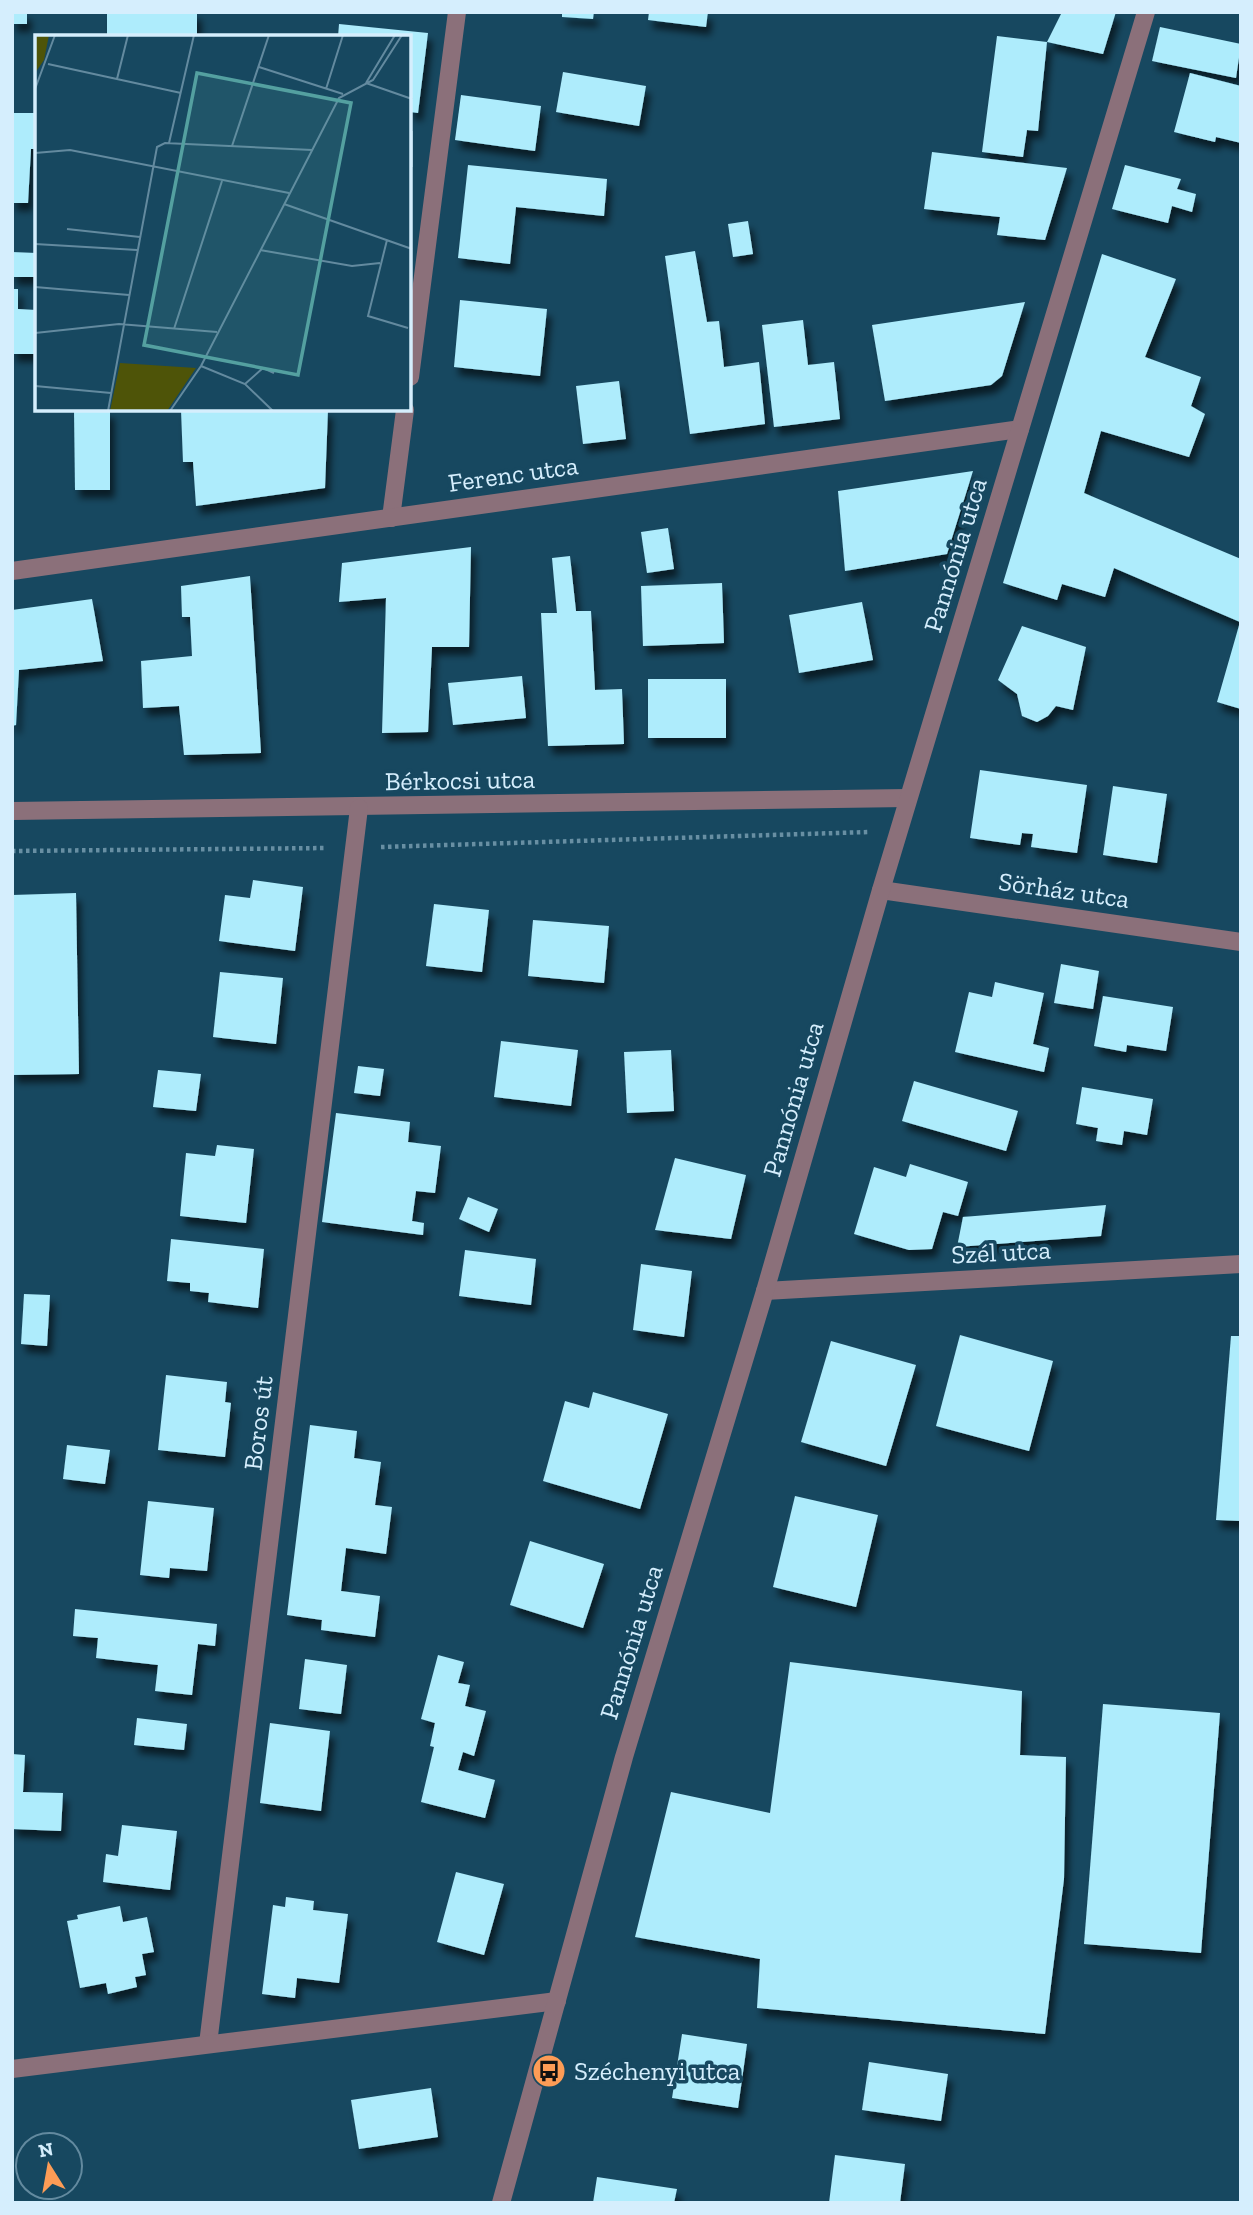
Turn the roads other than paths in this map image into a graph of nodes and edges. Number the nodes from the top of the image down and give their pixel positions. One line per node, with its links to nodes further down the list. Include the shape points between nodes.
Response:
1 (457, 12): 3 (street)
2 (1146, 12): 5 (street, Pannónia utca)
3 (411, 369)
4 (405, 411): 6 (street)
5 (1020, 429): 6 (street, Ferenc utca); 8 (street, Pannónia utca)
6 (391, 518): 7 (street, Ferenc utca)
7 (12, 572)
8 (908, 798): 9 (street, Bérkocsi utca); 11 (street, Pannónia utca)
9 (359, 808): 10 (street, Bérkocsi utca); 16 (street, Boros út)
10 (12, 811)
11 (881, 890): 12 (street, Sörház utca); 14 (street, Pannónia utca)
12 (1241, 942)
13 (1241, 1264): 14 (street, Szél utca)
14 (765, 1291): 15 (street, Pannónia utca, via 624,1757)
15 (557, 2001): 16 (street); 18 (street, Pannónia utca)
16 (208, 2044): 17 (street)
17 (12, 2069)
18 (501, 2203)

